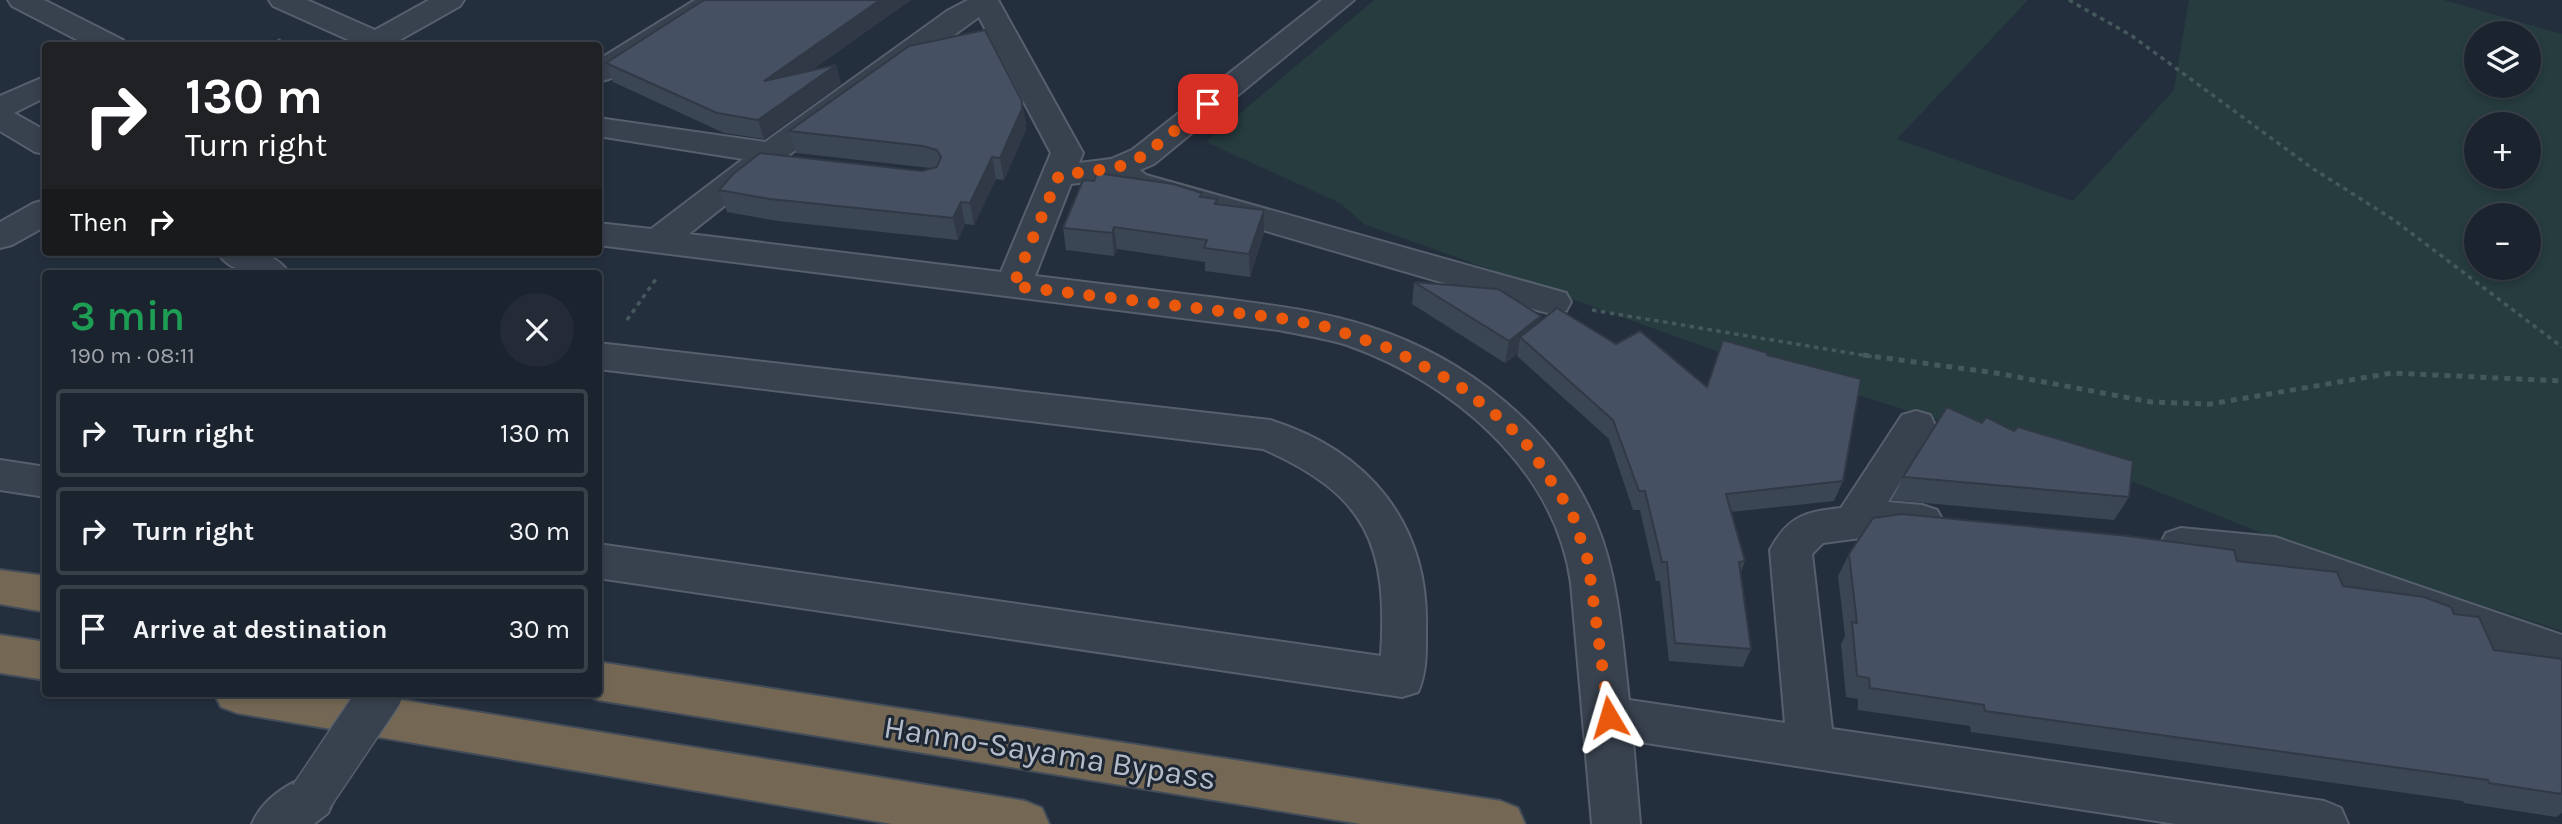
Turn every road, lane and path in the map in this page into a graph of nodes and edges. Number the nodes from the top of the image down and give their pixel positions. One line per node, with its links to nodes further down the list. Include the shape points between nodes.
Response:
1 (22, 0): 8 (street)
2 (283, 0): 9 (street)
3 (450, 0): 10 (street)
4 (715, 0): 11 (street)
5 (1340, 0): 19 (street, via 1143,156)
6 (2069, 0): 29 (path, via 2132,36 2312,169 2394,220)
7 (984, 1): 17 (street); 20 (street, via 1067,153)
8 (105, 42)
9 (379, 42)
10 (383, 42)
11 (602, 71)
12 (42, 87): 13 (street)
13 (0, 108)
14 (0, 118): 16 (street)
15 (602, 128): 17 (street)
16 (42, 143)
17 (766, 158): 18 (street); 24 (street)
18 (802, 167)
19 (1116, 168): 20 (street); 28 (street, via 1134,182)
20 (1059, 175): 27 (street)
21 (42, 213): 23 (street)
22 (602, 235): 24 (street)
23 (0, 237)
24 (669, 243): 27 (street); 30 (path)
25 (241, 256): 26 (street)
26 (266, 270)
27 (1013, 286): 48 (street, via 1327,327 1401,353 1457,384 1528,446 1572,513 1588,561)
28 (1553, 302): 32 (path, via 2151,401 2210,404 2392,373)
29 (2562, 347)
30 (602, 353)
31 (602, 356): 39 (street, via 1270,435 1315,455 1344,478 1373,508 1391,540 1404,586 1402,678)
32 (2562, 381)
33 (1916, 425): 36 (street)
34 (0, 475): 35 (street)
35 (42, 481)
36 (1853, 523): 37 (street, via 1891,518); 49 (street, via 1811,528 1791,550)
37 (1960, 524)
38 (2138, 541): 43 (street, via 2275,554)
39 (602, 562)
40 (0, 587): 41 (highway)
41 (42, 593)
42 (0, 654): 44 (highway)
43 (2562, 654)
44 (42, 660)
45 (602, 682): 52 (highway, Hanno-Sayama Bypass)
46 (261, 697): 51 (highway)
47 (378, 697): 50 (street, bridge)
48 (1610, 732): 49 (street); 53 (street)
49 (1811, 748): 54 (street)
50 (294, 810)
51 (1025, 824)
52 (1501, 824)
53 (1616, 824)
54 (2324, 824)

